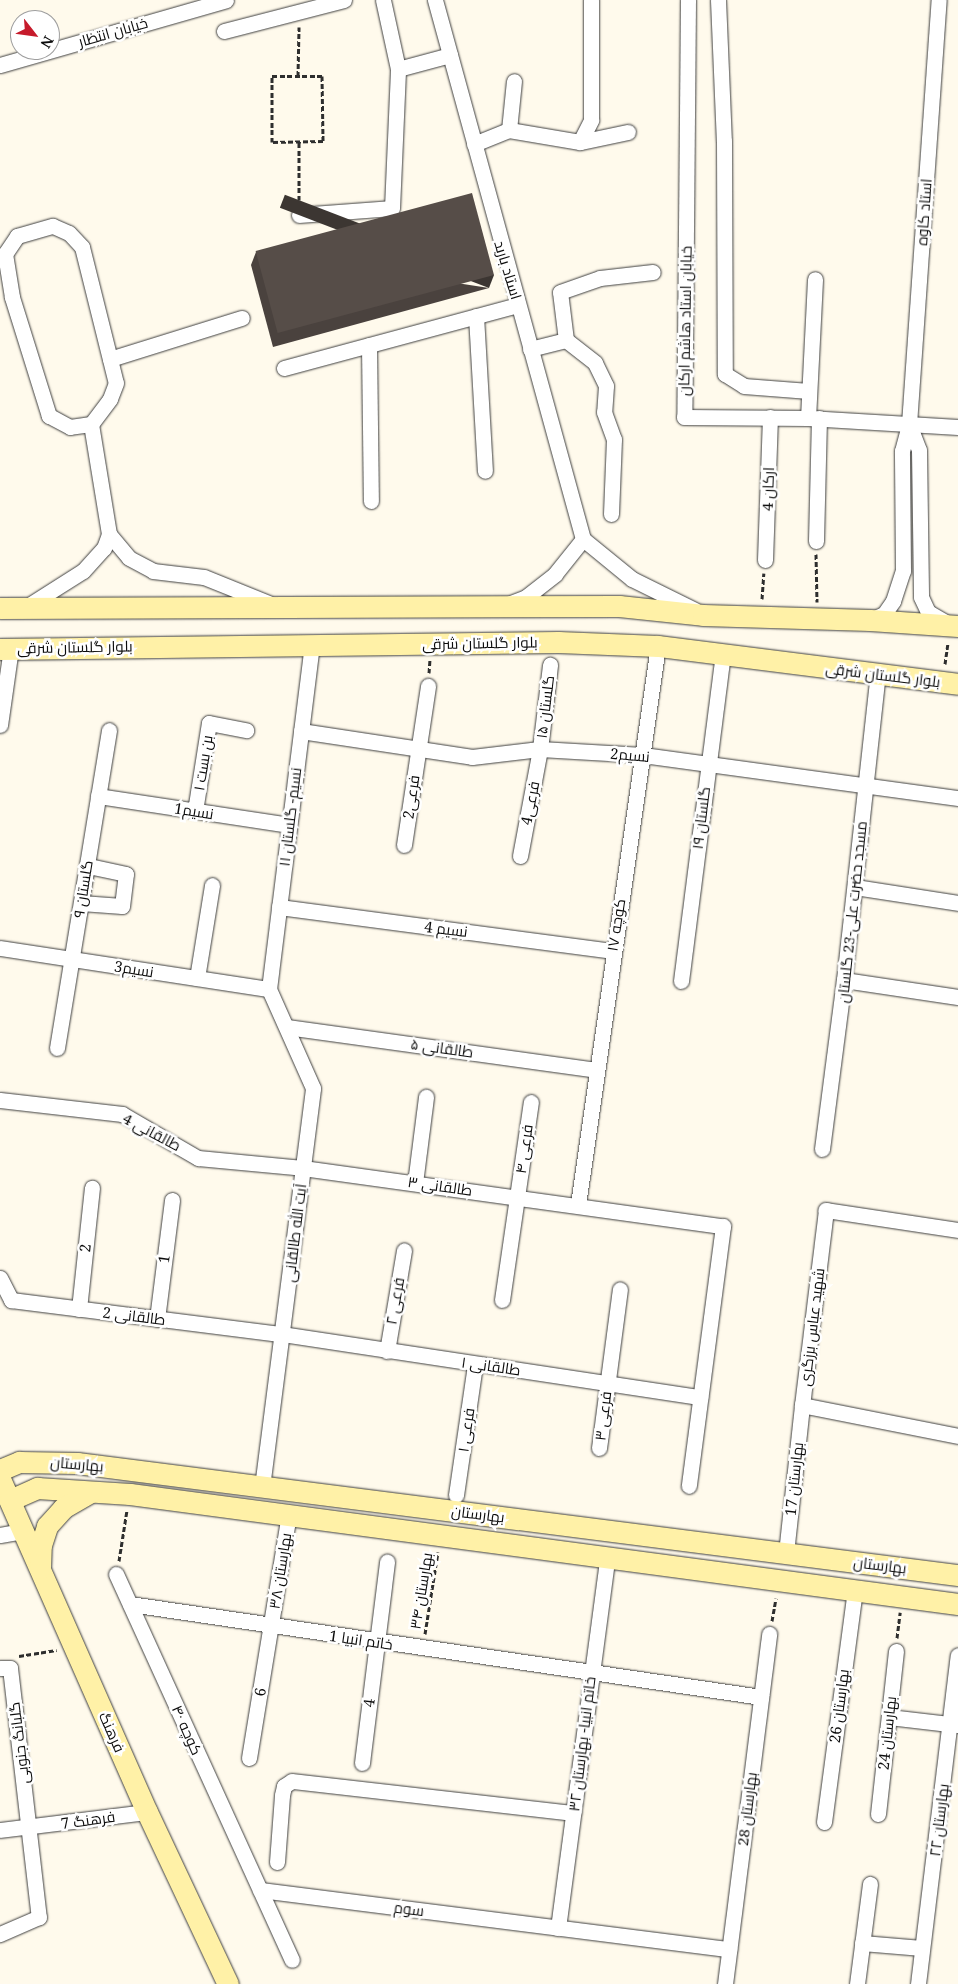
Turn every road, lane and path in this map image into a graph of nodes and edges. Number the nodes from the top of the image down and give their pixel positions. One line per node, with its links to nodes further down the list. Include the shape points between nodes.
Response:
1 (226, 0): 12 (street, خیابان انتظار)
2 (344, 0): 9 (street)
3 (383, 0): 13 (street)
4 (435, 0): 11 (street, استاد باربد)
5 (591, 0): 19 (street, via 592,120)
6 (688, 0): 34 (street, خیابان استاد هاشم ارکان, via 684,417)
7 (718, 0): 33 (street, via 724,141 725,374 744,386)
8 (939, 0): 37 (street, استاد کاوه)
9 (300, 12): 10 (street); 14 (path)
10 (224, 31)
11 (450, 55): 13 (street); 20 (street, استاد باربد)
12 (0, 65)
13 (398, 69): 21 (street, via 392,208)
14 (298, 76): 18 (path, via 322,76 323,141); 18 (path, via 272,76 272,142)
15 (514, 81): 16 (street)
16 (509, 130): 19 (street); 20 (street)
17 (628, 132): 19 (street)
18 (299, 141): 21 (path)
19 (580, 142)
20 (474, 144): 25 (street, استاد باربد)
21 (299, 215)
22 (653, 272): 28 (street, via 600,278 560,292)
23 (815, 279): 33 (street)
24 (6, 298): 31 (street, via 5,254 17,236 54,226 69,232 82,247); 36 (street, via 49,416 70,426)
25 (518, 305): 26 (street); 30 (street, استاد باربد)
26 (476, 316): 29 (street); 39 (street)
27 (242, 318): 31 (street)
28 (566, 340): 30 (street); 41 (street, via 595,363 606,386 604,412 614,439)
29 (369, 345): 32 (street); 40 (street)
30 (530, 348): 43 (street, استاد باربد)
31 (110, 359): 36 (street, via 116,383 110,399)
32 (284, 368)
33 (809, 391): 35 (street)
34 (770, 418): 35 (street, خیابان استاد هاشم ارکان); 45 (street, ارکان 4)
35 (813, 418): 37 (street, خیابان استاد هاشم ارکان); 44 (street)
36 (91, 424): 42 (street)
37 (909, 424): 38 (street, خیابان استاد هاشم ارکان); 53 (street, استاد کاوه, via 902,450 903,571 893,601 884,614); 54 (street, استاد کاوه, via 918,450 921,597 928,612)
38 (958, 427)
39 (485, 471)
40 (371, 501)
41 (611, 514)
42 (109, 534): 46 (street, via 129,558 152,571 204,577); 49 (street, via 96,560)
43 (583, 539): 47 (street, via 555,574 526,597); 50 (street, via 632,579)
44 (816, 541): 52 (path)
45 (765, 560): 51 (path)
46 (279, 607): 47 (street); 49 (street)
47 (501, 607): 50 (street, via 619,606)
48 (0, 608): 49 (street)
49 (25, 608)
50 (703, 615): 51 (street)
51 (760, 617): 52 (street)
52 (817, 618): 53 (street)
53 (870, 620): 54 (street)
54 (954, 626): 62 (path)
55 (431, 643): 56 (street, بلوار گلستان شرقی); 57 (street, بلوار گلستان شرقی, via 558,642); 63 (path)
56 (312, 644): 58 (street, بلوار گلستان شرقی); 67 (street, نسیم- گلستان ۱۱)
57 (658, 646): 59 (street, بلوار گلستان شرقی); 70 (street, کوچه ۱۷)
58 (6, 648): 64 (street)
59 (723, 654): 61 (street, بلوار گلستان شرقی); 71 (street, گلستان ۱۹)
60 (550, 665): 69 (street, گلستان ۱۵)
61 (878, 674): 62 (street, بلوار گلستان شرقی); 72 (street, مسجد حضرت علی-23 گلستان)
62 (950, 683)
63 (428, 686): 68 (street, فرعی2)
64 (0, 725)
65 (109, 730): 73 (street, گلستان ۹)
66 (246, 730): 75 (street, بن بست ۱, via 209,723)
67 (301, 731): 68 (street, نسیم2); 76 (street, نسیم- گلستان ۱۱)
68 (418, 749): 69 (street, نسیم2, via 472,757); 77 (street, فرعی2)
69 (540, 749): 70 (street, نسیم2); 78 (street, فرعی4)
70 (644, 755): 71 (street, نسیم2); 86 (street, کوچه ۱۷)
71 (708, 766): 72 (street, نسیم2); 90 (street, گلستان ۱۹)
72 (866, 785): 74 (street, نسیم2); 81 (street, مسجد حضرت علی-23 گلستان)
73 (98, 796): 75 (street, نسیم1); 79 (street, گلستان ۹)
74 (958, 798)
75 (195, 811): 76 (street, نسیم1)
76 (289, 825): 84 (street, نسیم- گلستان ۱۱)
77 (404, 845)
78 (520, 856)
79 (86, 866): 82 (street, گلستان ۹); 82 (street, via 126,874 122,906)
80 (212, 885): 88 (street)
81 (855, 887): 83 (street); 89 (street, مسجد حضرت علی-23 گلستان)
82 (81, 903): 87 (street, گلستان ۹)
83 (958, 903)
84 (279, 908): 86 (street, نسیم 4); 91 (street, نسیم- گلستان ۱۱)
85 (0, 948): 87 (street, نسیم3)
86 (612, 951): 95 (street, کوچه ۱۷)
87 (71, 959): 88 (street, نسیم3); 94 (street, گلستان ۹)
88 (197, 978): 91 (street, نسیم3)
89 (844, 980): 92 (street); 99 (street, مسجد حضرت علی-23 گلستان)
90 (681, 981)
91 (268, 989): 93 (street, آیت الله طالقانی)
92 (958, 997)
93 (287, 1027): 95 (street, طالقانی ۵); 100 (street, آیت الله طالقانی, via 313,1088)
94 (57, 1048)
95 (596, 1070): 105 (street, کوچه ۱۷)
96 (426, 1097): 101 (street)
97 (0, 1100): 100 (street, طالقانی 4, via 122,1114 198,1158)
98 (531, 1102): 103 (street, فرعی ۴)
99 (822, 1149)
100 (303, 1168): 101 (street, طالقانی ۳); 113 (street, آیت الله طالقانی)
101 (415, 1183): 103 (street, طالقانی ۳)
102 (92, 1188): 111 (street, 2)
103 (518, 1197): 105 (street, طالقانی ۳); 110 (street, فرعی ۴)
104 (172, 1200): 112 (street, 1)
105 (578, 1205): 117 (street, طالقانی ۳, via 723,1226)
106 (958, 1230): 118 (street, شهید عباس برزگری, via 826,1210)
107 (404, 1250): 114 (street, فرعی ۲)
108 (0, 1278): 111 (street, طالقانی 2, via 11,1300)
109 (620, 1289): 116 (street)
110 (502, 1300)
111 (79, 1309): 112 (street, طالقانی 2)
112 (157, 1319): 113 (street, طالقانی 2)
113 (282, 1334): 114 (street, طالقانی ۱); 124 (street, آیت الله طالقانی)
114 (387, 1351): 115 (street, طالقانی ۱)
115 (475, 1364): 116 (street, طالقانی ۱); 127 (street, فرعی ۱)
116 (607, 1383): 117 (street, طالقانی ۱); 120 (street, فرعی ۳)
117 (700, 1397): 123 (street)
118 (802, 1405): 119 (street, شهید عباس برزگری); 135 (street, بهارستان 17)
119 (958, 1436)
120 (600, 1448)
121 (0, 1470): 124 (street, بهارستان, via 18,1462 78,1463)
122 (0, 1479): 128 (street, فرهنگ)
123 (689, 1486)
124 (262, 1487): 129 (street); 131 (street, بهارستان)
125 (93, 1491): 126 (street, بهارستان); 128 (street, بهارستان, via 37,1488); 138 (street, via 63,1508 48,1526 41,1545)
126 (130, 1494): 129 (street, بهارستان); 139 (path)
127 (456, 1495)
128 (10, 1500): 132 (street, فرهنگ)
129 (259, 1511): 130 (street, بهارستان)
130 (289, 1515): 134 (street, بهارستان); 146 (street, بهارستان ۳۸)
131 (610, 1531): 135 (street, بهارستان); 136 (street)
132 (23, 1532): 133 (street); 138 (street, فرهنگ)
133 (0, 1535)
134 (440, 1536): 136 (street, بهارستان); 150 (path, بهارستان ۳۴)
135 (786, 1553): 140 (street, بهارستان)
136 (607, 1560): 141 (street, بهارستان); 154 (street, خاتم انبیا- بهارستان ۳۲)
137 (387, 1562): 148 (street, 4)
138 (40, 1568): 149 (street, فرهنگ)
139 (116, 1574): 144 (street, کوچه ۴۰)
140 (958, 1575)
141 (780, 1580): 142 (street, بهارستان); 147 (path)
142 (855, 1590): 143 (street, بهارستان); 163 (street, بهارستان 26)
143 (902, 1596): 145 (street, بهارستان); 151 (path)
144 (130, 1604): 146 (street, خاتم انبیا 1); 168 (street, کوچه ۴۰)
145 (958, 1604)
146 (271, 1626): 148 (street, خاتم انبیا 1); 158 (street, 6)
147 (769, 1634): 155 (street, بهارستان 28)
148 (377, 1642): 150 (street, خاتم انبیا 1); 159 (street, 4)
149 (74, 1647): 153 (path, via 16,1656); 160 (street, فرهنگ)
150 (423, 1649): 154 (street, خاتم انبیا 1)
151 (896, 1651): 156 (street, بهارستان 24)
152 (958, 1655): 157 (street, بهارستان ۲۲)
153 (5, 1668): 164 (street, گلبانگ جنوبی)
154 (592, 1673): 155 (street, خاتم انبیا 1); 161 (street, خاتم انبیا- بهارستان ۳۲)
155 (761, 1697): 173 (street, بهارستان 28)
156 (889, 1718): 157 (street); 162 (street, بهارستان 24)
157 (954, 1724): 172 (street, بهارستان ۲۲)
158 (249, 1758)
159 (362, 1764)
160 (147, 1812): 164 (street, فرهنگ 7); 175 (street, فرهنگ)
161 (573, 1813): 166 (street, via 292,1781 284,1786 282,1795); 169 (street, خاتم انبیا- بهارستان ۳۲)
162 (878, 1814)
163 (824, 1822)
164 (29, 1827): 165 (street, فرهنگ 7); 170 (street, گلبانگ جنوبی, via 39,1917)
165 (0, 1830)
166 (277, 1862)
167 (870, 1884): 171 (street)
168 (260, 1890): 169 (street, سوم); 174 (street, کوچه ۴۰)
169 (558, 1928): 173 (street, سوم)
170 (0, 1934)
171 (862, 1943): 172 (street); 177 (street)
172 (922, 1948): 178 (street, بهارستان ۲۲)
173 (729, 1949): 176 (street, بهارستان 28)
174 (292, 1960)
175 (228, 1984)
176 (725, 1984)
177 (857, 1984)
178 (919, 1984)

